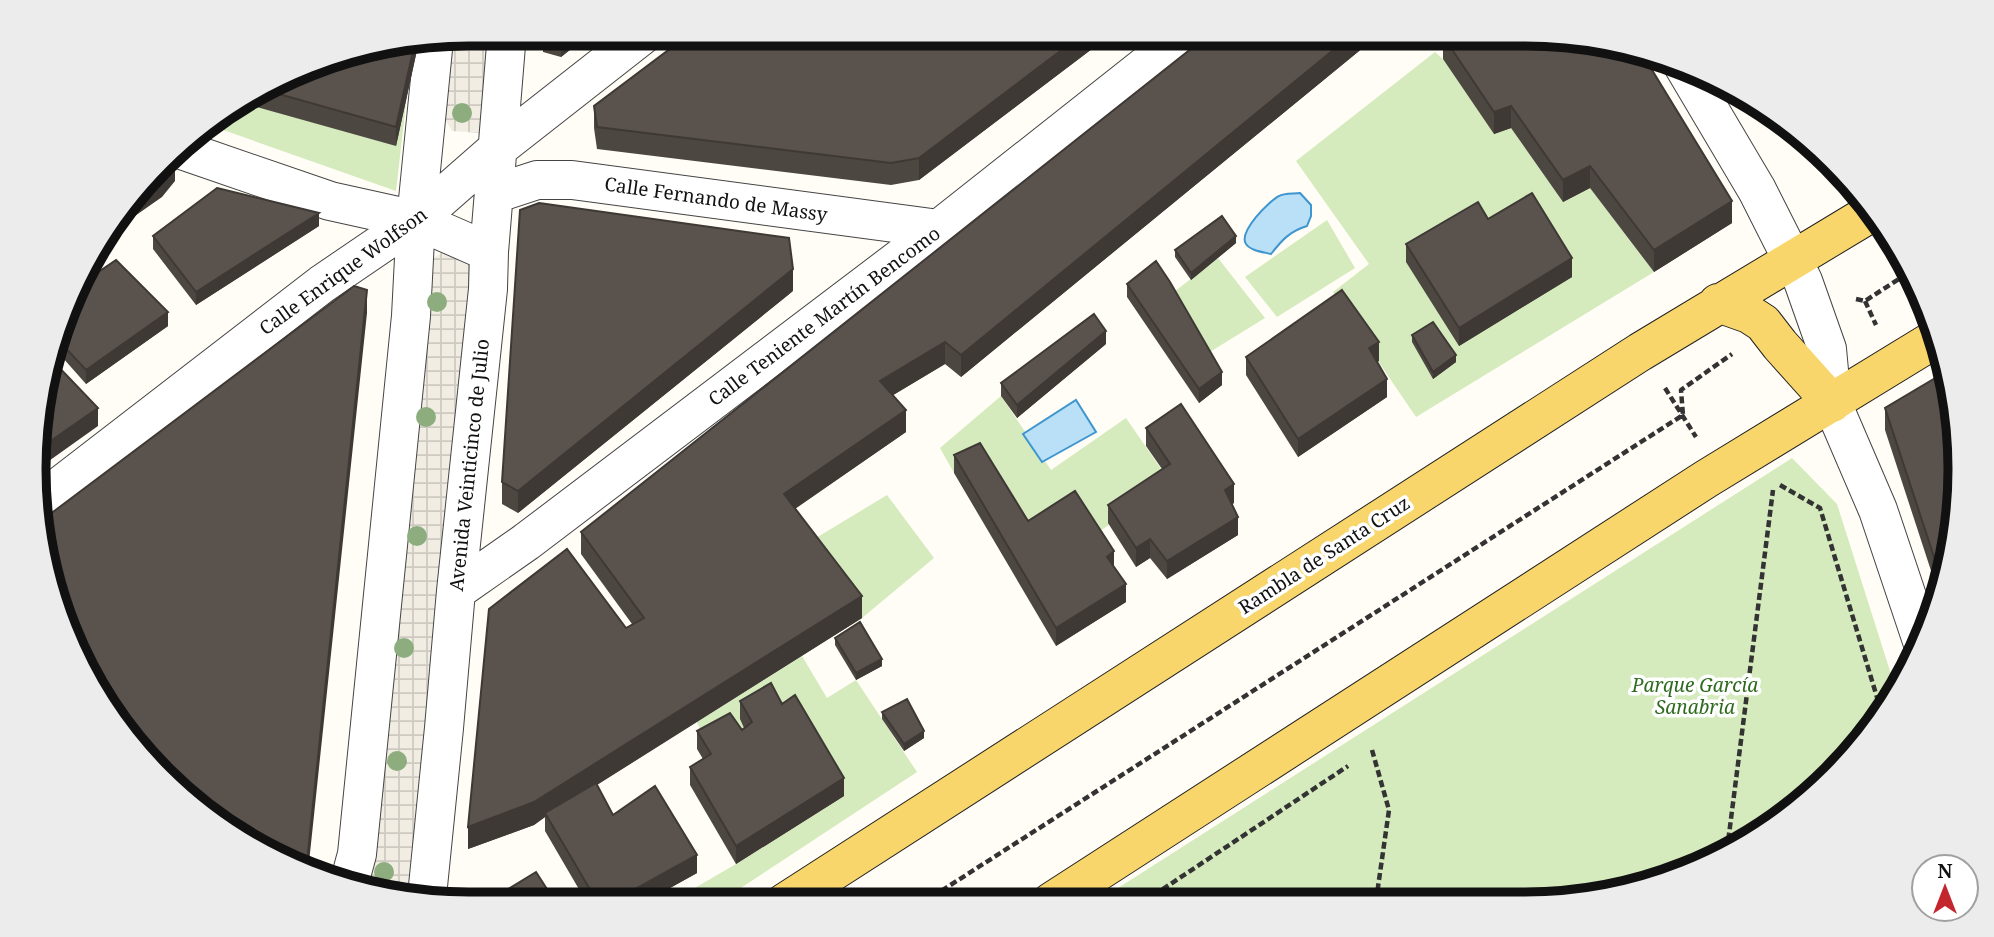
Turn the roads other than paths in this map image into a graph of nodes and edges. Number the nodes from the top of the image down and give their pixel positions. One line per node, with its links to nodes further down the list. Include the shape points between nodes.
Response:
1 (506, 46): 6 (street, Avenida Veinticinco de Julio)
2 (629, 46): 6 (street, Calle Enrique Wolfson)
3 (1171, 46): 11 (street, Calle Teniente Martín Bencomo)
4 (433, 47): 10 (street)
5 (1693, 81): 13 (street)
6 (498, 149): 8 (street, Avenida Veinticinco de Julio); 10 (street, Calle Enrique Wolfson)
7 (188, 152): 10 (street, via 330,201)
8 (494, 194): 11 (street, Calle Fernando de Massy, via 537,180 572,180); 12 (street, Avenida Veinticinco de Julio)
9 (1865, 216): 13 (main road, Rambla de Santa Cruz)
10 (416, 220): 12 (street); 17 (street, Calle Enrique Wolfson, via 321,284); 20 (street, via 411,316)
11 (939, 229): 18 (street, Calle Teniente Martín Bencomo)
12 (489, 252): 18 (street, Avenida Veinticinco de Julio)
13 (1793, 258): 14 (main road, Rambla de Santa Cruz); 16 (street, via 1827,349)
14 (1718, 303): 16 (main road, via 1763,323); 22 (main road, Rambla de Santa Cruz)
15 (1929, 344): 16 (main road)
16 (1832, 403): 19 (street, via 1878,510); 23 (main road, via 1706,479)
17 (46, 497)
18 (456, 591): 21 (street, Avenida Veinticinco de Julio)
19 (1917, 627)
20 (351, 875)
21 (428, 890)
22 (801, 892)
23 (1066, 892)

